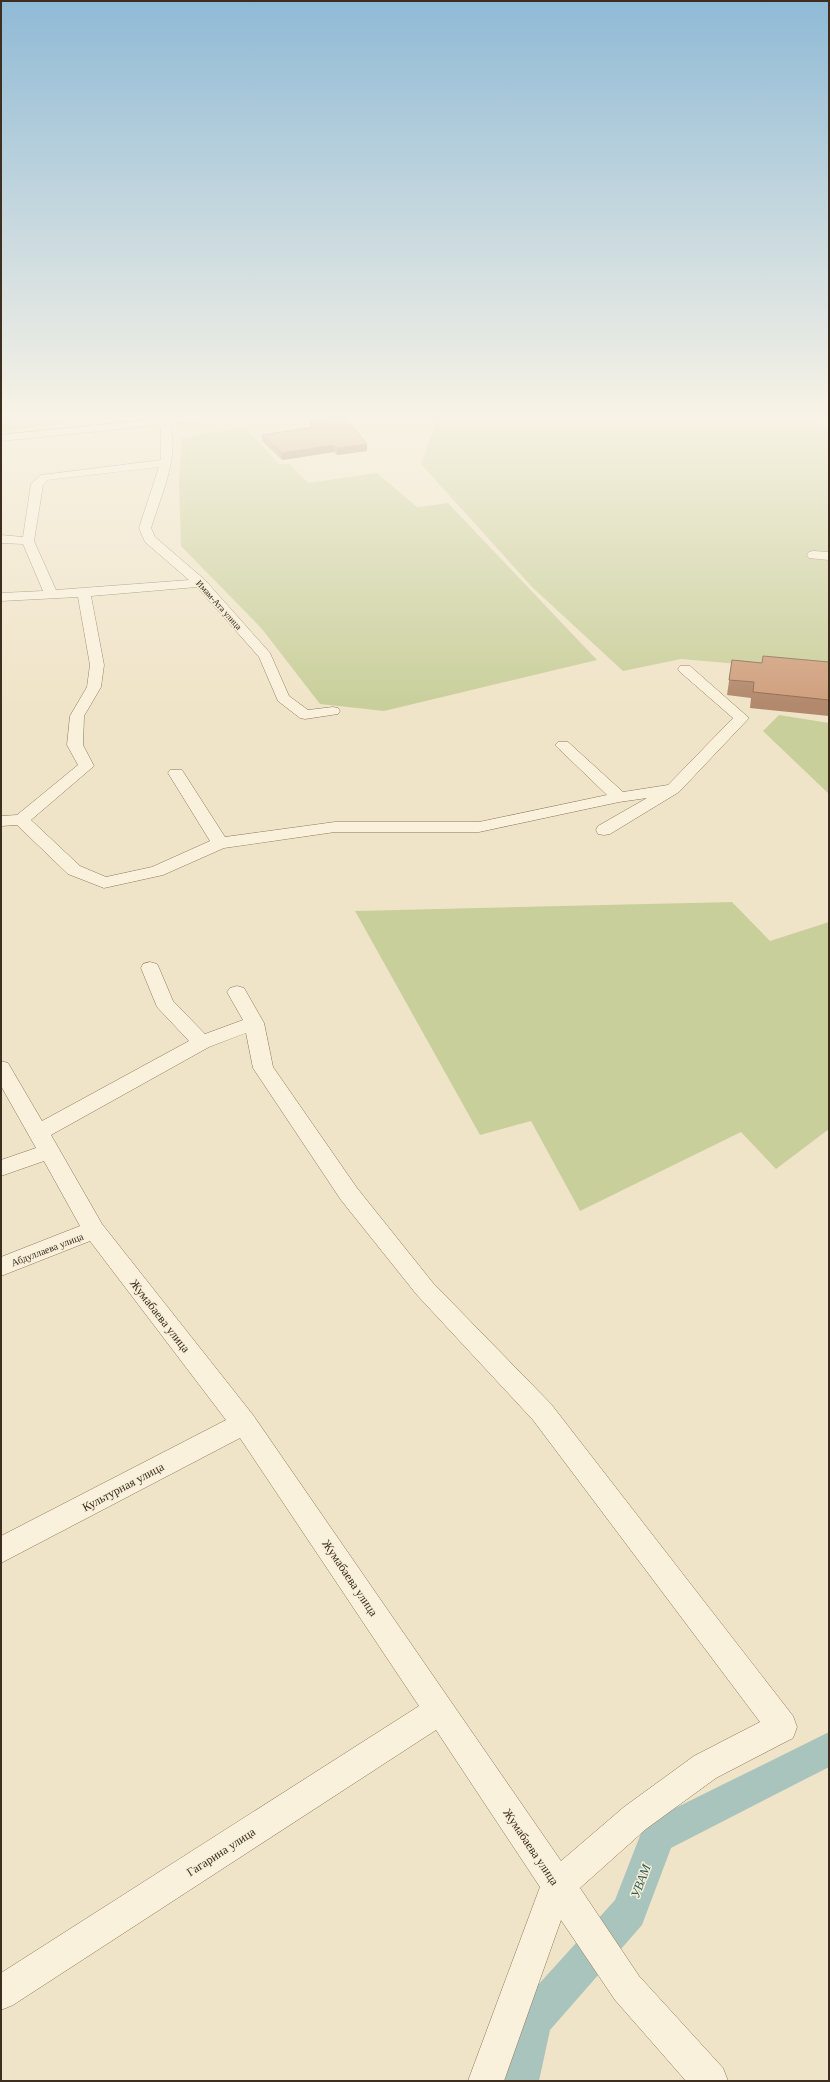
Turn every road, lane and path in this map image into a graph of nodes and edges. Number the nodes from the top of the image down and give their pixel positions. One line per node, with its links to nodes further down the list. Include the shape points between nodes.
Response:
1 (34, 509): 4 (street)
2 (151, 509): 7 (street, Имам-Ата улица, via 145,528 149,539)
3 (1, 539): 4 (street)
4 (28, 541): 9 (street)
5 (813, 555): 6 (street)
6 (829, 556)
7 (200, 583): 8 (street); 12 (street, Имам-Ата улица, via 265,656 283,698 305,715)
8 (84, 593): 9 (street); 17 (street, via 97,665 94,687 77,716 75,745 86,766)
9 (51, 594): 10 (street)
10 (1, 597)
11 (685, 669): 15 (street, via 742,718)
12 (333, 711)
13 (563, 745): 16 (street)
14 (176, 773): 20 (street)
15 (673, 789): 16 (street); 19 (street)
16 (619, 797): 20 (street, via 480,827 335,826)
17 (21, 820): 18 (street); 20 (street, via 74,870 104,883 157,871)
18 (1, 821)
19 (604, 830)
20 (220, 843)
21 (150, 968): 24 (street, via 164,1003)
22 (238, 992): 23 (street)
23 (254, 1022): 24 (street); 33 (street, via 263,1068 349,1194 425,1289 542,1412 782,1728 705,1767 635,1818)
24 (202, 1042): 26 (street)
25 (1, 1068): 26 (street, Жумабаева улица)
26 (44, 1142): 27 (street); 28 (street, Жумабаева улица)
27 (1, 1168)
28 (94, 1230): 29 (street, Абдуллаева улица); 30 (street, Жумабаева улица)
29 (1, 1267)
30 (244, 1423): 31 (street, Культурная улица); 32 (street, Жумабаева улица)
31 (1, 1550)
32 (440, 1710): 33 (street, Жумабаева улица); 34 (street, Гагарина улица)
33 (558, 1886): 35 (street); 36 (street, Жумабаева улица, via 627,1988)
34 (1, 1993)
35 (486, 2081)
36 (710, 2081)

